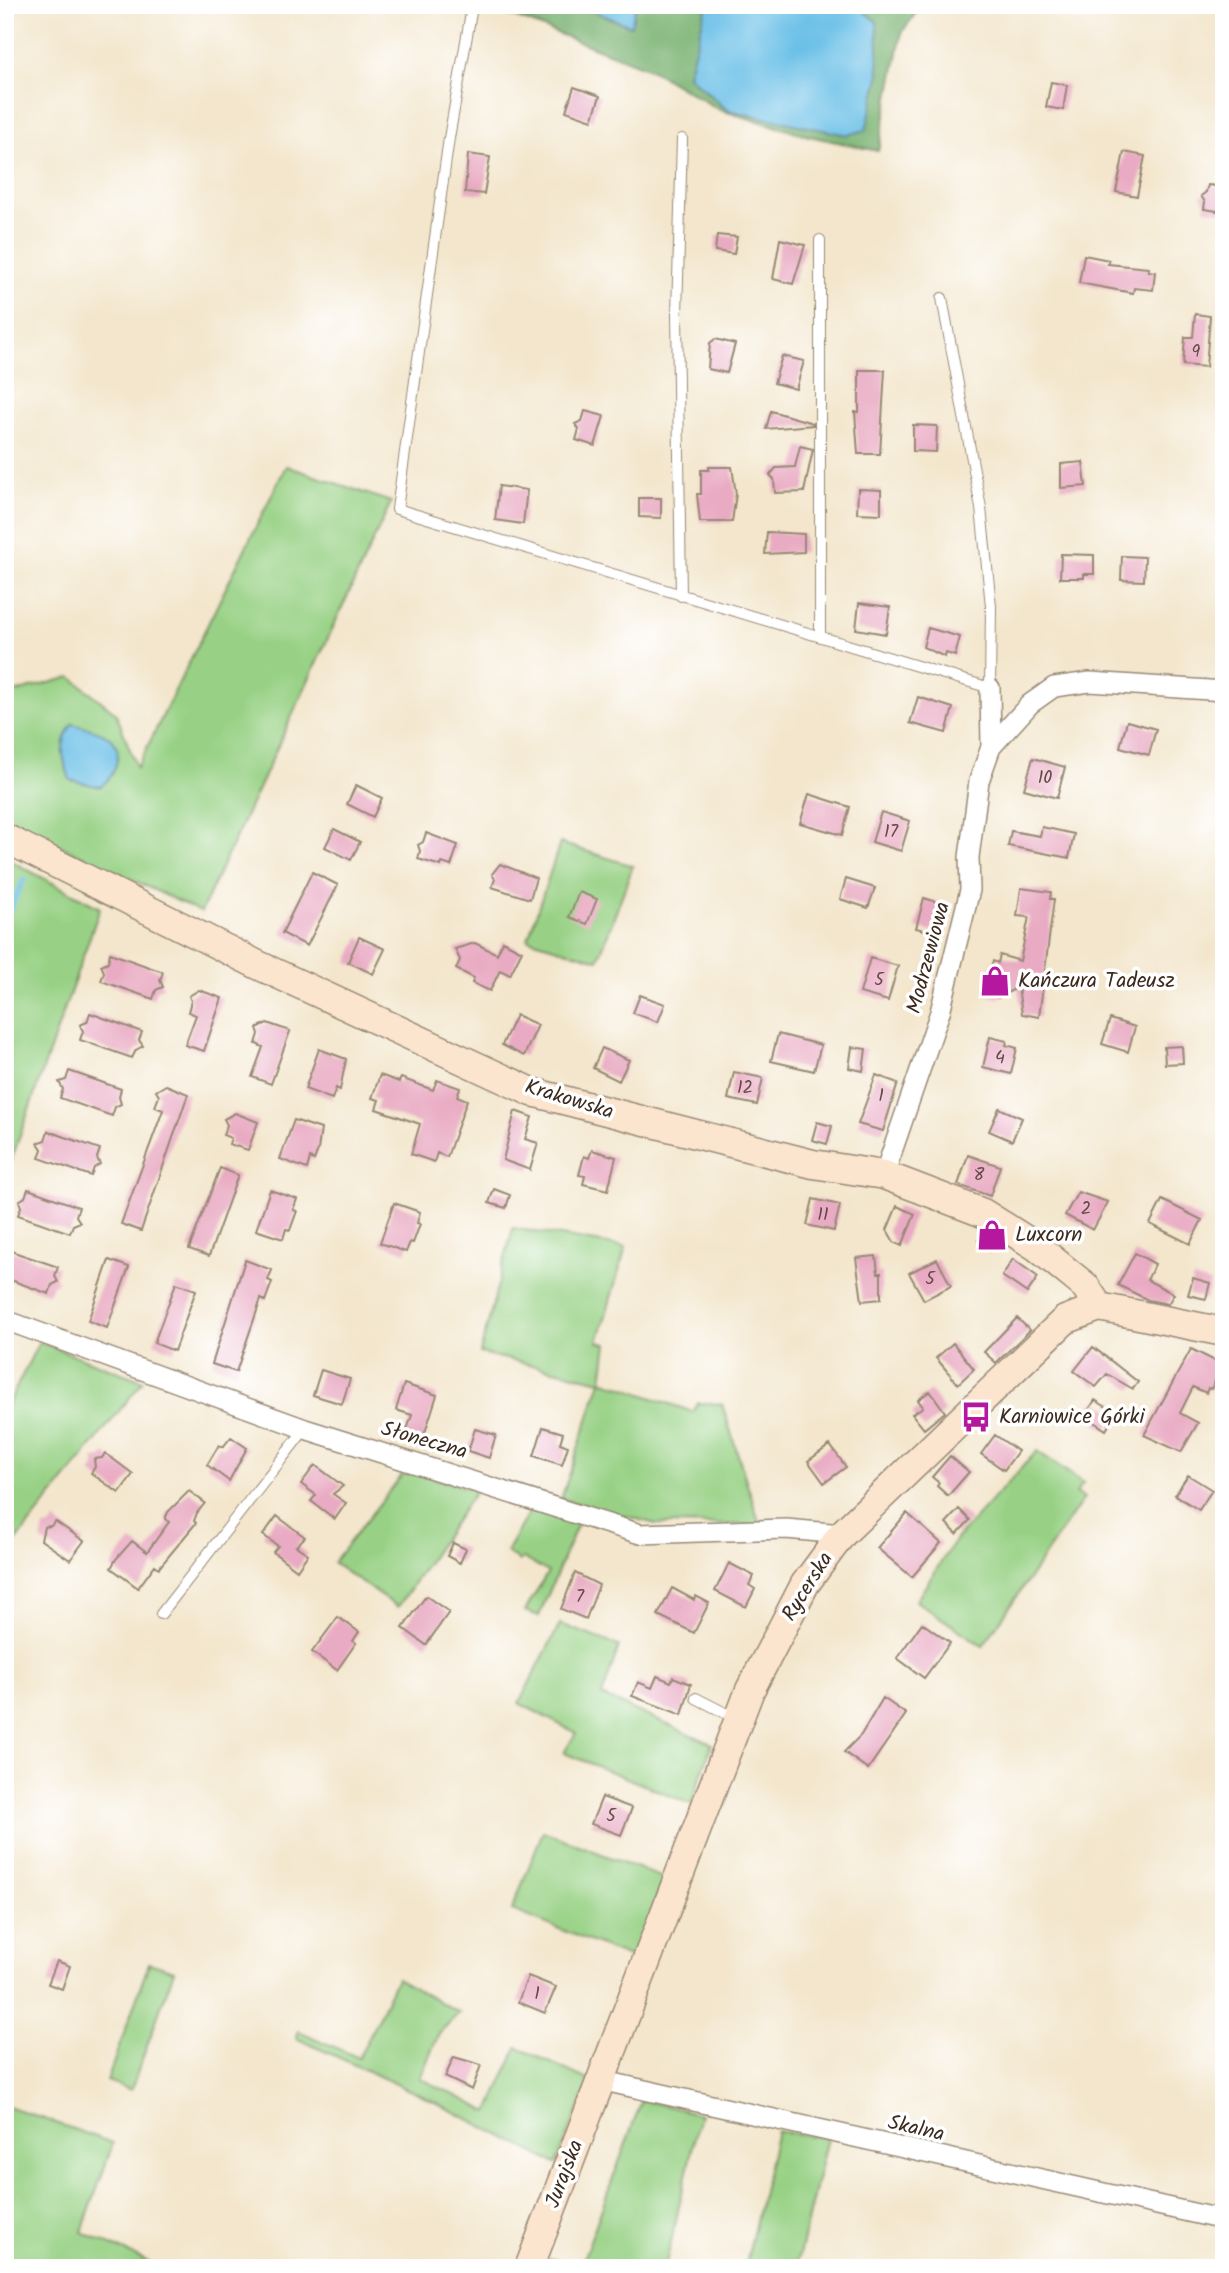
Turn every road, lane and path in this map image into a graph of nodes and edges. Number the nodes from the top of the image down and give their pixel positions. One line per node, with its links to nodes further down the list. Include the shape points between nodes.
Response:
1 (472, 7): 5 (lane, via 397,509)
2 (682, 139): 5 (lane, via 677,301)
3 (820, 240): 6 (lane)
4 (942, 298): 7 (lane, via 981,508 990,606)
5 (681, 596): 6 (lane)
6 (821, 635): 7 (lane)
7 (990, 688): 9 (street); 10 (street, Modrzewiowa)
8 (1224, 691): 9 (street, Modrzewiowa, via 1090,681 1054,687)
9 (1020, 714): 10 (street, Modrzewiowa)
10 (991, 747): 12 (street, Modrzewiowa, via 979,781 969,858 970,890 940,1012)
11 (5, 838): 12 (street, Krakowska, via 207,941 532,1092 813,1164)
12 (884, 1175): 13 (street, Krakowska, via 990,1218 1064,1269)
13 (1099, 1307): 15 (street); 17 (street, Rycerska, via 1065,1320)
14 (5, 1320): 16 (street, Słoneczna)
15 (1224, 1332)
16 (305, 1429): 17 (street, Słoneczna, via 640,1534 786,1528); 18 (lane)
17 (842, 1534): 20 (street, Rycerska, via 805,1584)
18 (161, 1614)
19 (696, 1699): 20 (lane)
20 (739, 1720): 21 (street, Rycerska)
21 (600, 2080): 22 (street, Skalna); 23 (street, Jurajska)
22 (1224, 2220)
23 (529, 2268)

